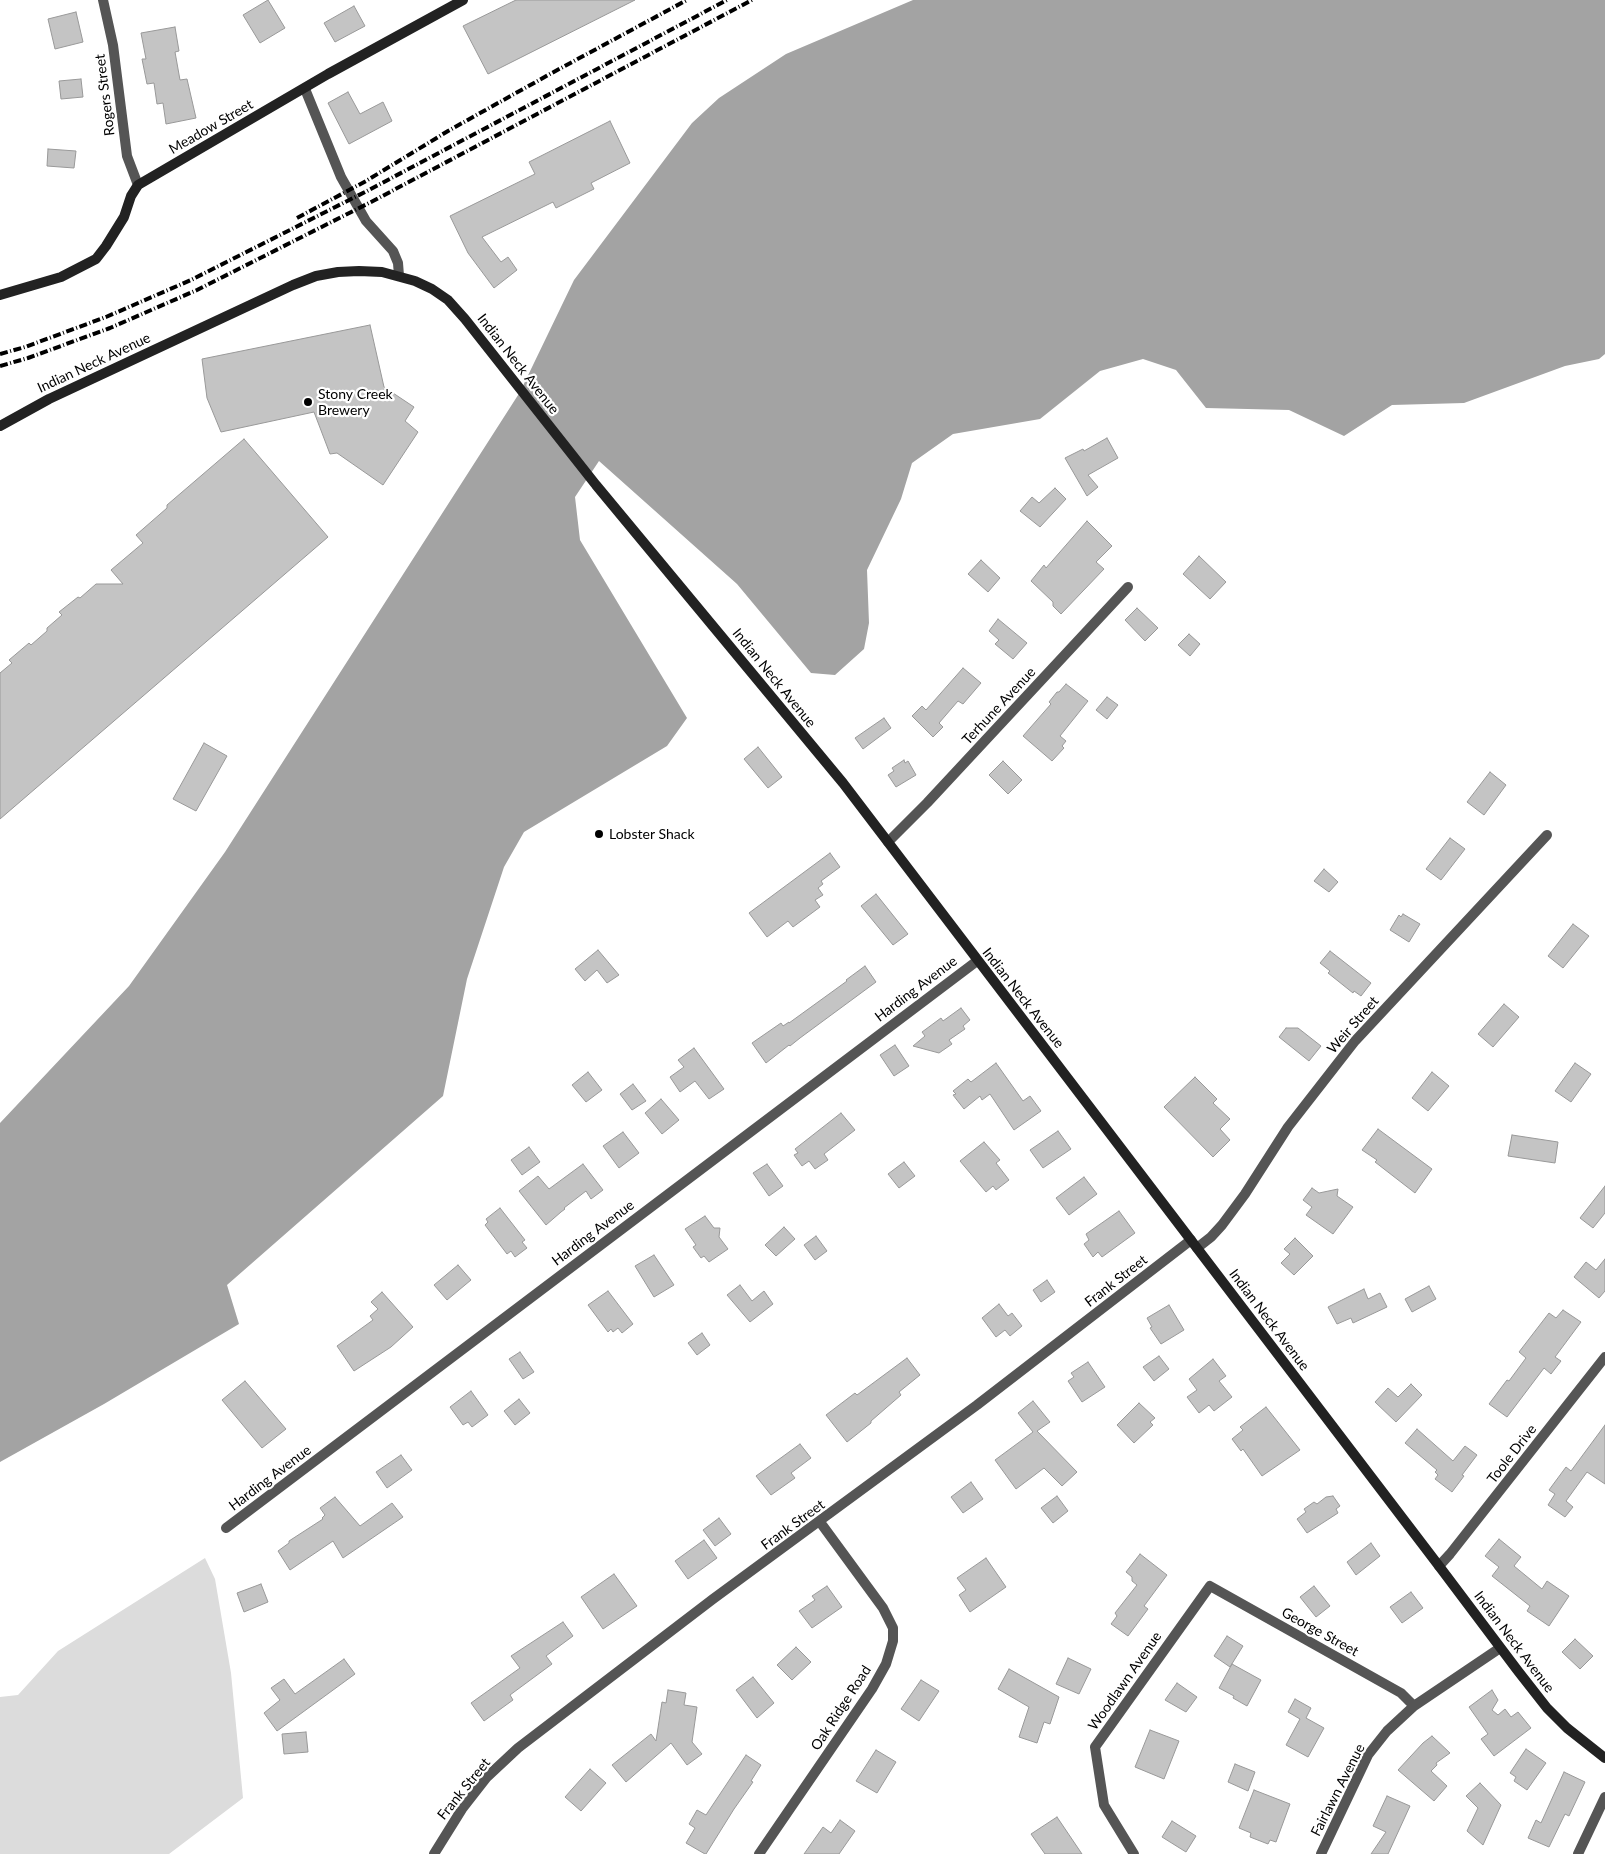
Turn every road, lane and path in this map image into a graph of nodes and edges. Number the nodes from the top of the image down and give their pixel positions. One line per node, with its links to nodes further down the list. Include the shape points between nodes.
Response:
1 (103, 0): 4 (street, Rogers Street, via 113,44 127,156)
2 (462, 0): 3 (street, Meadow Street)
3 (305, 89): 4 (street, Meadow Street); 5 (street, via 341,177 366,222 393,251)
4 (138, 185): 6 (street, via 124,216 96,259 61,277)
5 (400, 276): 7 (street, Indian Neck Avenue, via 359,270 316,276 292,284); 10 (street, Indian Neck Avenue, via 432,289 448,300 465,319 596,485)
6 (0, 295)
7 (0, 426)
8 (1128, 587): 10 (street, Terhune Avenue)
9 (1547, 835): 12 (street, Weir Street, via 1355,1041 1288,1127 1222,1225 1211,1237)
10 (888, 842): 11 (street, Indian Neck Avenue)
11 (977, 960): 12 (street, Indian Neck Avenue); 15 (street, Harding Avenue)
12 (1194, 1244): 14 (street, Frank Street); 16 (street, Indian Neck Avenue)
13 (1605, 1357): 16 (street, Toole Drive)
14 (820, 1522): 22 (street, Frank Street, via 518,1748 462,1808); 23 (street, Oak Ridge Road, via 883,1608 893,1628 893,1641 886,1664 872,1689)
15 (226, 1528)
16 (1440, 1566): 18 (street, Indian Neck Avenue)
17 (1210, 1586): 19 (street, George Street, via 1401,1694); 24 (street, Woodlawn Avenue, via 1095,1747 1104,1805)
18 (1500, 1648): 19 (street, Fairlawn Avenue); 20 (street, Indian Neck Avenue, via 1547,1708)
19 (1414, 1706): 25 (street, Fairlawn Avenue, via 1387,1731 1368,1755)
20 (1605, 1758)
21 (1605, 1797): 26 (street)
22 (434, 1854)
23 (759, 1854)
24 (1134, 1854)
25 (1321, 1854)
26 (1578, 1854)

